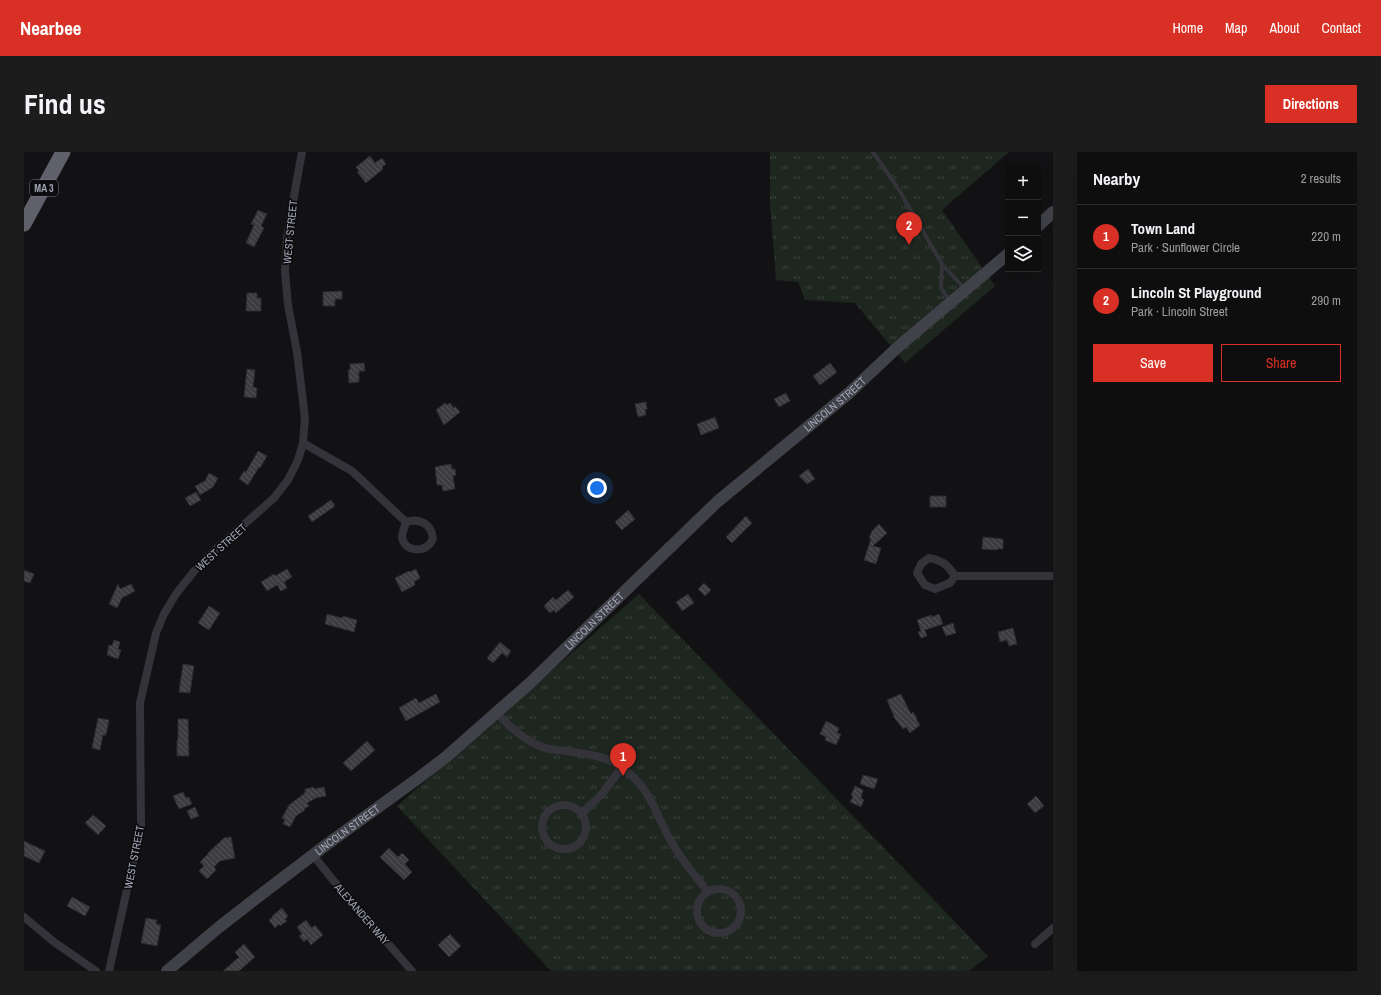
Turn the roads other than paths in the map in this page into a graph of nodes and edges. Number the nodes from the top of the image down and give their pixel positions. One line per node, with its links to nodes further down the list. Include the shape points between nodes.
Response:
1 (63, 152): 6 (highway, MA 3)
2 (302, 152): 11 (street, WEST STREET, via 285,271 304,418)
3 (873, 152): 8 (lane, via 899,190)
4 (1053, 212): 5 (main road)
5 (1041, 223)
6 (24, 224)
7 (1005, 257): 9 (main road, LINCOLN STREET)
8 (942, 264): 9 (lane); 10 (lane, via 941,288)
9 (966, 290): 10 (main road, LINCOLN STREET)
10 (951, 302): 15 (main road, LINCOLN STREET, via 849,393 717,502)
11 (303, 443): 12 (street, via 352,470); 24 (street, WEST STREET, via 288,480 274,498 195,570 176,594 156,634 140,704 141,826)
12 (406, 522)
13 (955, 576): 13 (street, via 950,583 935,589 924,585 916,574 921,564 929,558 940,560); 14 (street)
14 (1053, 576)
15 (497, 713): 16 (street, via 518,734 543,748 598,756); 18 (main road, LINCOLN STREET, via 417,780)
16 (622, 767): 17 (street, via 602,794); 19 (street, via 645,789 681,858)
17 (581, 814): 17 (street, via 570,806 556,807 550,811 542,829 548,842 560,849 568,849 580,842 586,828)
18 (313, 855): 25 (main road, LINCOLN STREET); 26 (street, ALEXANDER WAY)
19 (708, 892): 19 (street, via 698,905 699,919 708,930 730,930 740,919 740,904 725,890)
20 (24, 918): 23 (street)
21 (1053, 928): 22 (street)
22 (1035, 944)
23 (96, 971)
24 (109, 971)
25 (167, 971)
26 (412, 971)

